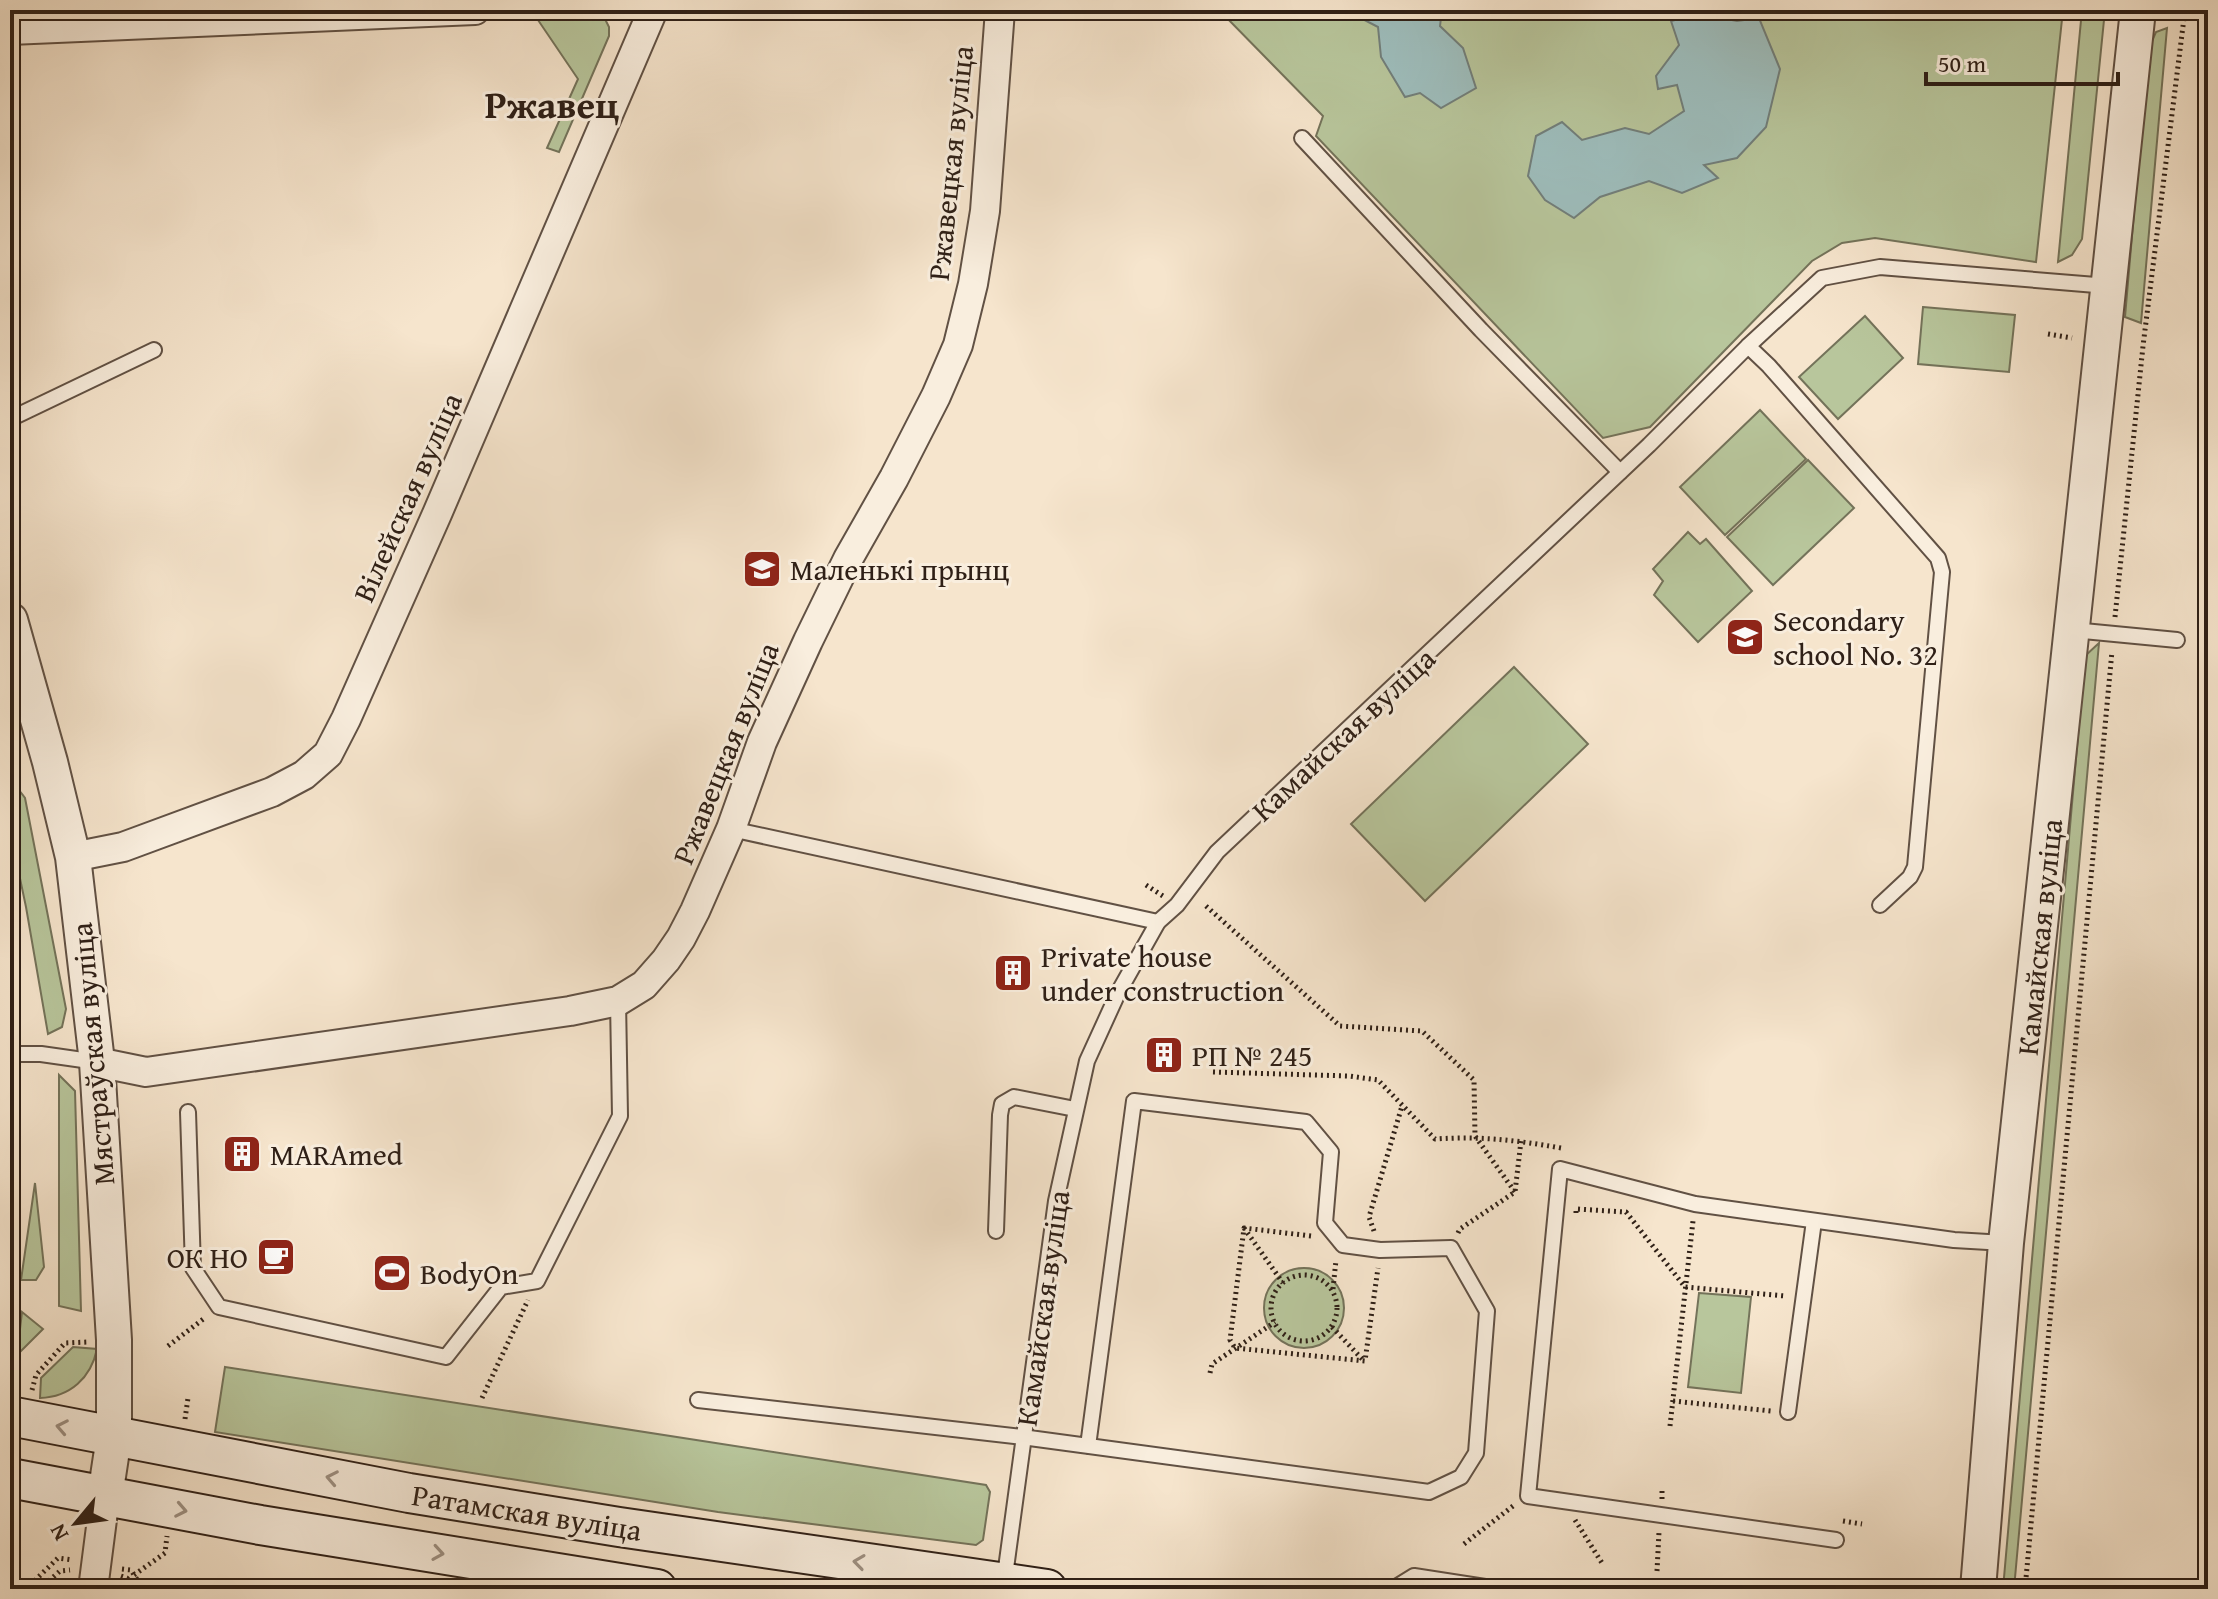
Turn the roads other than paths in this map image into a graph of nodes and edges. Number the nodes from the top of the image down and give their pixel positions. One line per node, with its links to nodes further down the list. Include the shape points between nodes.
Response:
1 (475, 10): 5 (street)
2 (653, 10): 16 (street, Вілейская вуліца, via 328,754 272,792 123,847)
3 (1000, 10): 15 (street, Ржавецкая вуліца, via 985,211 958,345 808,641 762,742)
4 (2138, 10): 7 (street, Камайская вуліца)
5 (10, 30)
6 (1302, 138): 11 (lane)
7 (2108, 286): 8 (lane, Камайская вуліца, via 1880,267 1822,278); 13 (street, Камайская вуліца)
8 (1748, 346): 11 (lane, Камайская вуліца); 17 (lane, via 1938,558 1942,572 1915,867)
9 (154, 350): 10 (lane)
10 (10, 419)
11 (1620, 472): 18 (lane, Камайская вуліца, via 1217,852)
12 (10, 620): 16 (street, Мястраўская вуліца)
13 (2073, 630): 14 (lane); 26 (street, Камайская вуліца)
14 (2177, 640)
15 (731, 829): 18 (lane); 19 (street, Ржавецкая вуліца, via 681,938 644,985)
16 (73, 857): 21 (street, Мястраўская вуліца)
17 (1880, 905)
18 (1158, 922): 22 (lane, Камайская вуліца, via 1087,1061)
19 (618, 1001): 21 (street, Ржавецкая вуліца, via 146,1072); 23 (lane, via 620,1116 537,1281 501,1287 446,1357 219,1307 193,1268)
20 (10, 1054): 21 (lane)
21 (97, 1062): 30 (street, Мястраўская вуліца, via 114,1340)
22 (1075, 1109): 25 (lane, via 1014,1097 1002,1104); 31 (lane, Камайская вуліца, via 1056,1201)
23 (188, 1112)
24 (1814, 1221): 26 (lane); 29 (lane); 35 (lane, via 1695,1204 1560,1169 1528,1496)
25 (996, 1231)
26 (2006, 1243): 42 (street, Камайская вуліца)
27 (698, 1400): 31 (lane)
28 (20, 1407): 30 (main road, Ратамская вуліца, one-way to 28)
29 (1788, 1412)
30 (114, 1437): 34 (street, Мястраўская вуліца); 37 (main road, Ратамская вуліца, one-way to 30, via 409,1493)
31 (1022, 1437): 32 (lane); 37 (lane, Камайская вуліца)
32 (1088, 1446): 32 (lane, via 1134,1101 1306,1122 1331,1152 1325,1223 1343,1245 1451,1248 1487,1311 1476,1453 1461,1477 1429,1492)
33 (10, 1478): 34 (main road, Ратамская вуліца)
34 (105, 1496): 36 (street); 38 (main road, Ратамская вуліца, one-way to 38)
35 (1836, 1540)
36 (95, 1576)
37 (1004, 1583): 39 (main road, Ратамская вуліца)
38 (657, 1589)
39 (1047, 1589)
40 (1393, 1589): 41 (lane, via 1414,1576)
41 (1498, 1589)
42 (1978, 1589)

